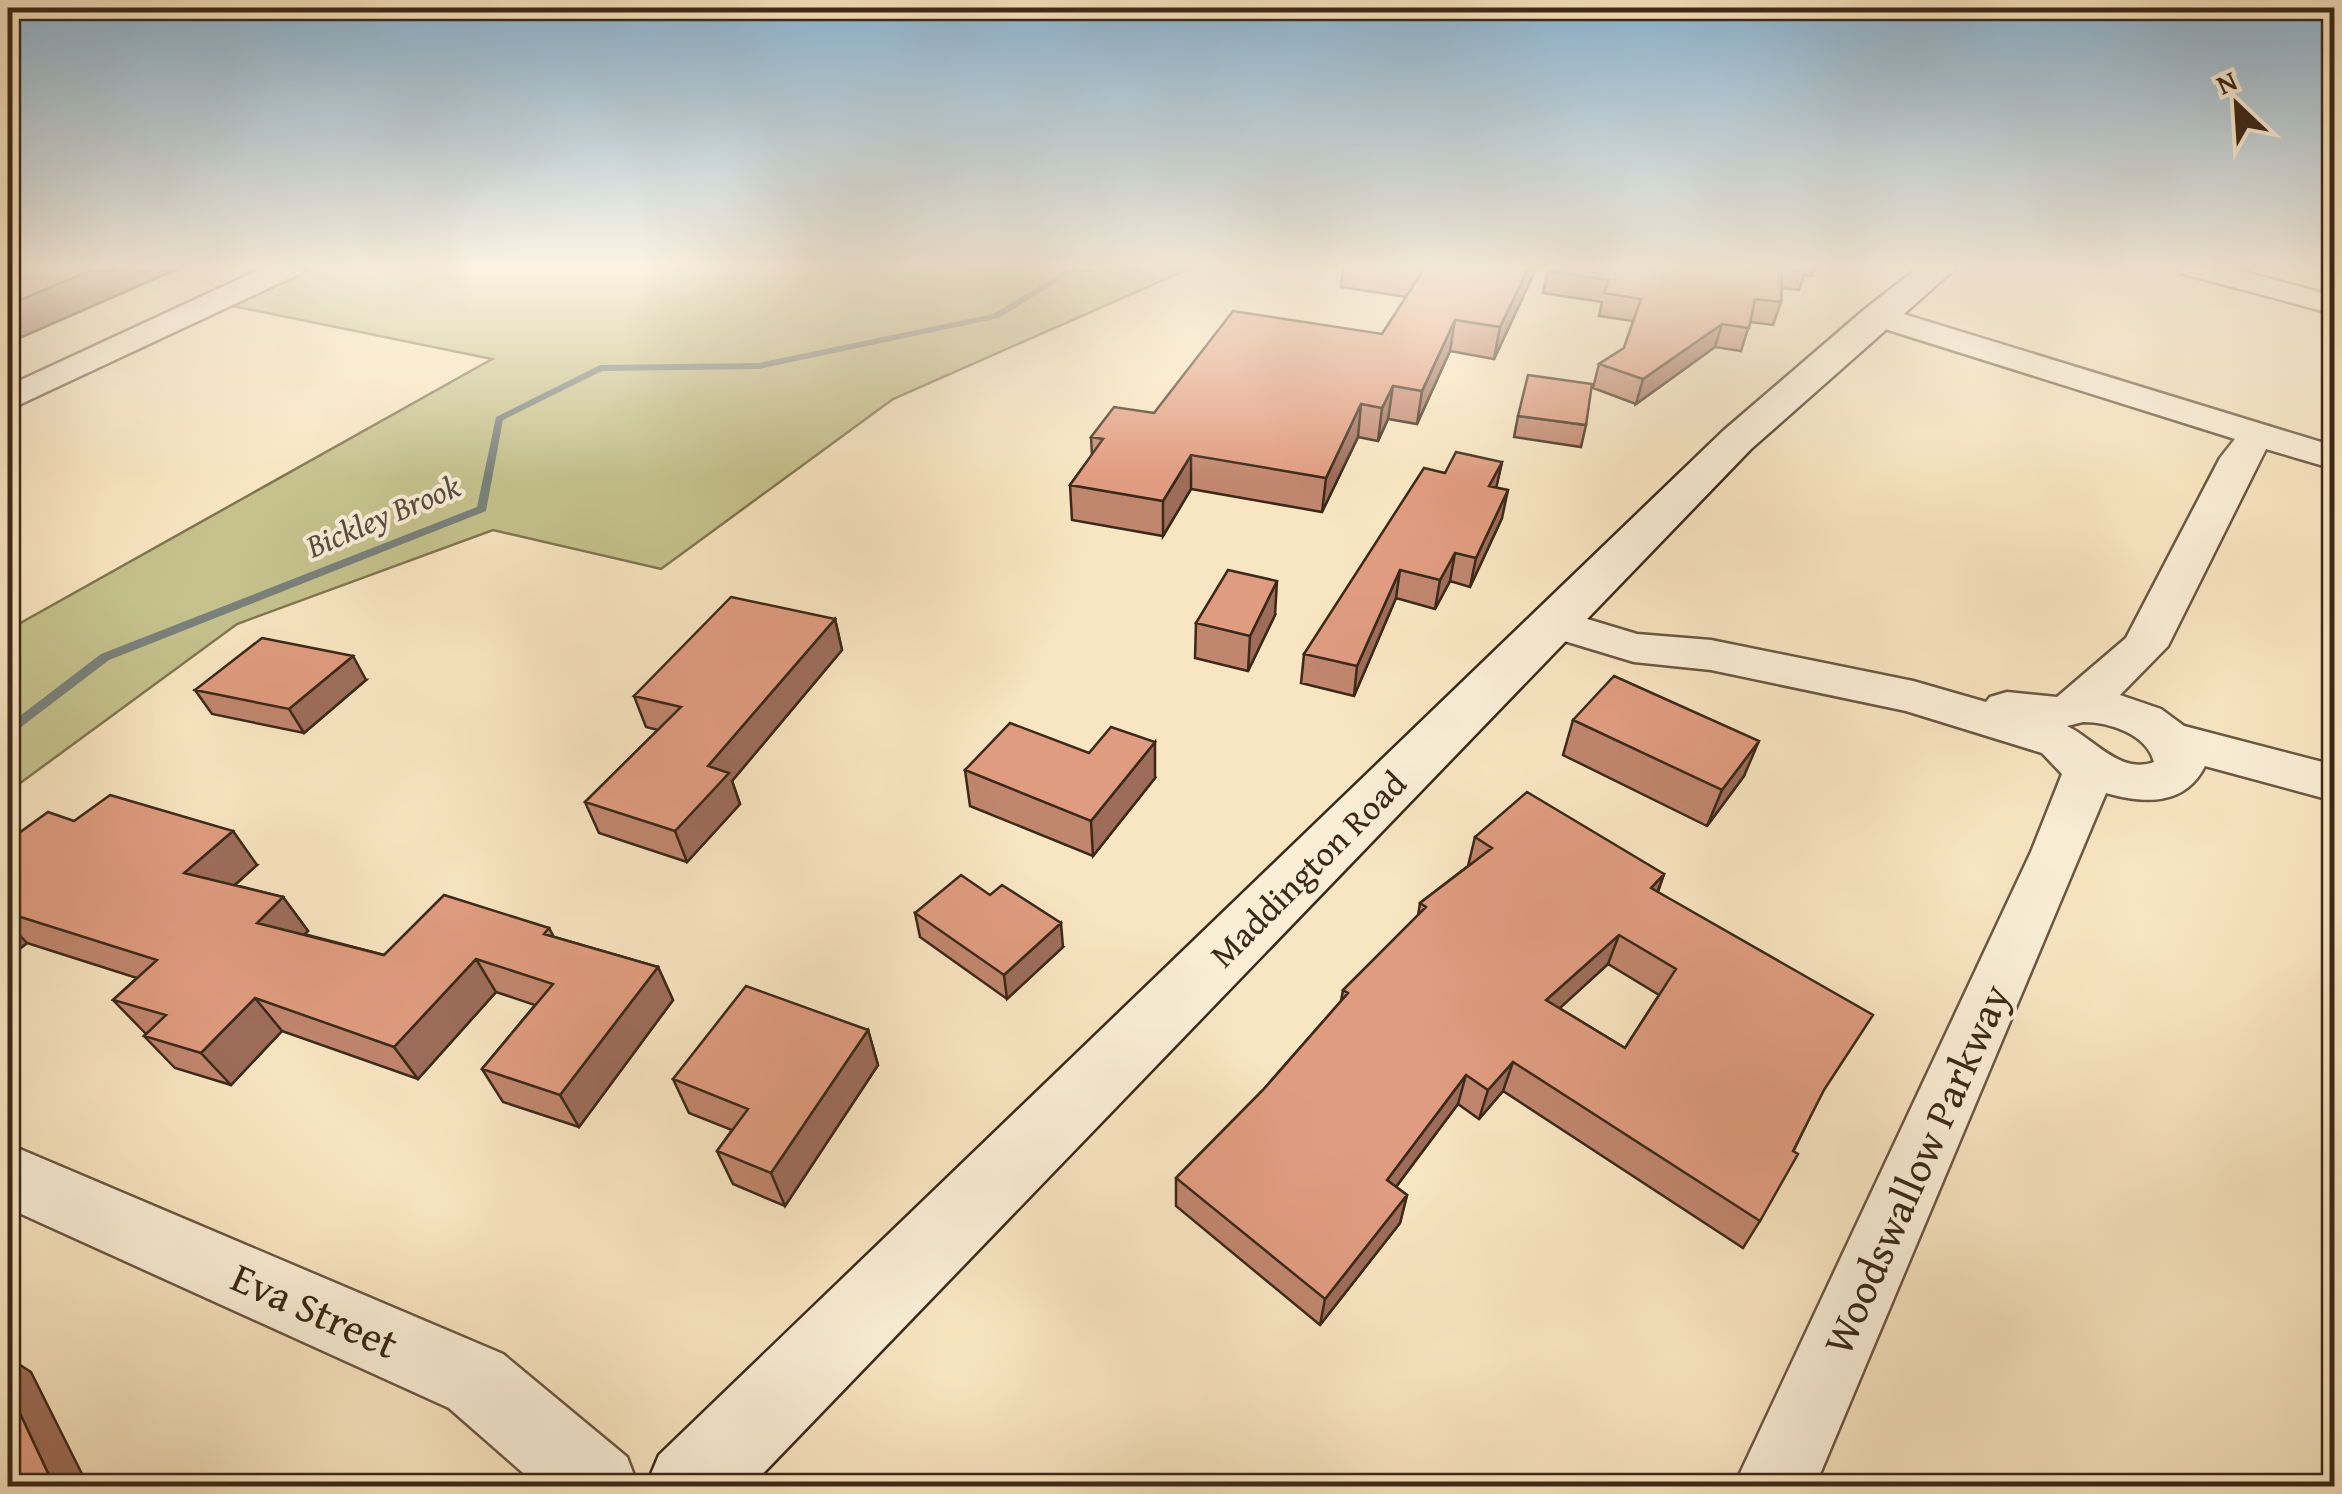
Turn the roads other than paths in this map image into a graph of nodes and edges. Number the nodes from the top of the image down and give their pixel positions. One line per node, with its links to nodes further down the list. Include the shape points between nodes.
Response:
1 (142, 337): 4 (street)
2 (1853, 337): 7 (main road, Maddington Road, via 1736,440)
3 (1944, 337): 5 (street)
4 (8, 399)
5 (2258, 434): 6 (street); 8 (street, Woodswallow Parkway, via 2239,458)
6 (2334, 458)
7 (1567, 610): 9 (street, via 1634,648 1711,655); 13 (main road, Maddington Road)
8 (2145, 646): 9 (street, Woodswallow Parkway); 9 (street, Woodswallow Parkway)
9 (2113, 743): 10 (street); 14 (street, Woodswallow Parkway)
10 (2334, 784)
11 (8, 1175): 12 (street, Eva Street, via 476,1381)
12 (598, 1486)
13 (690, 1486)
14 (1774, 1486)

